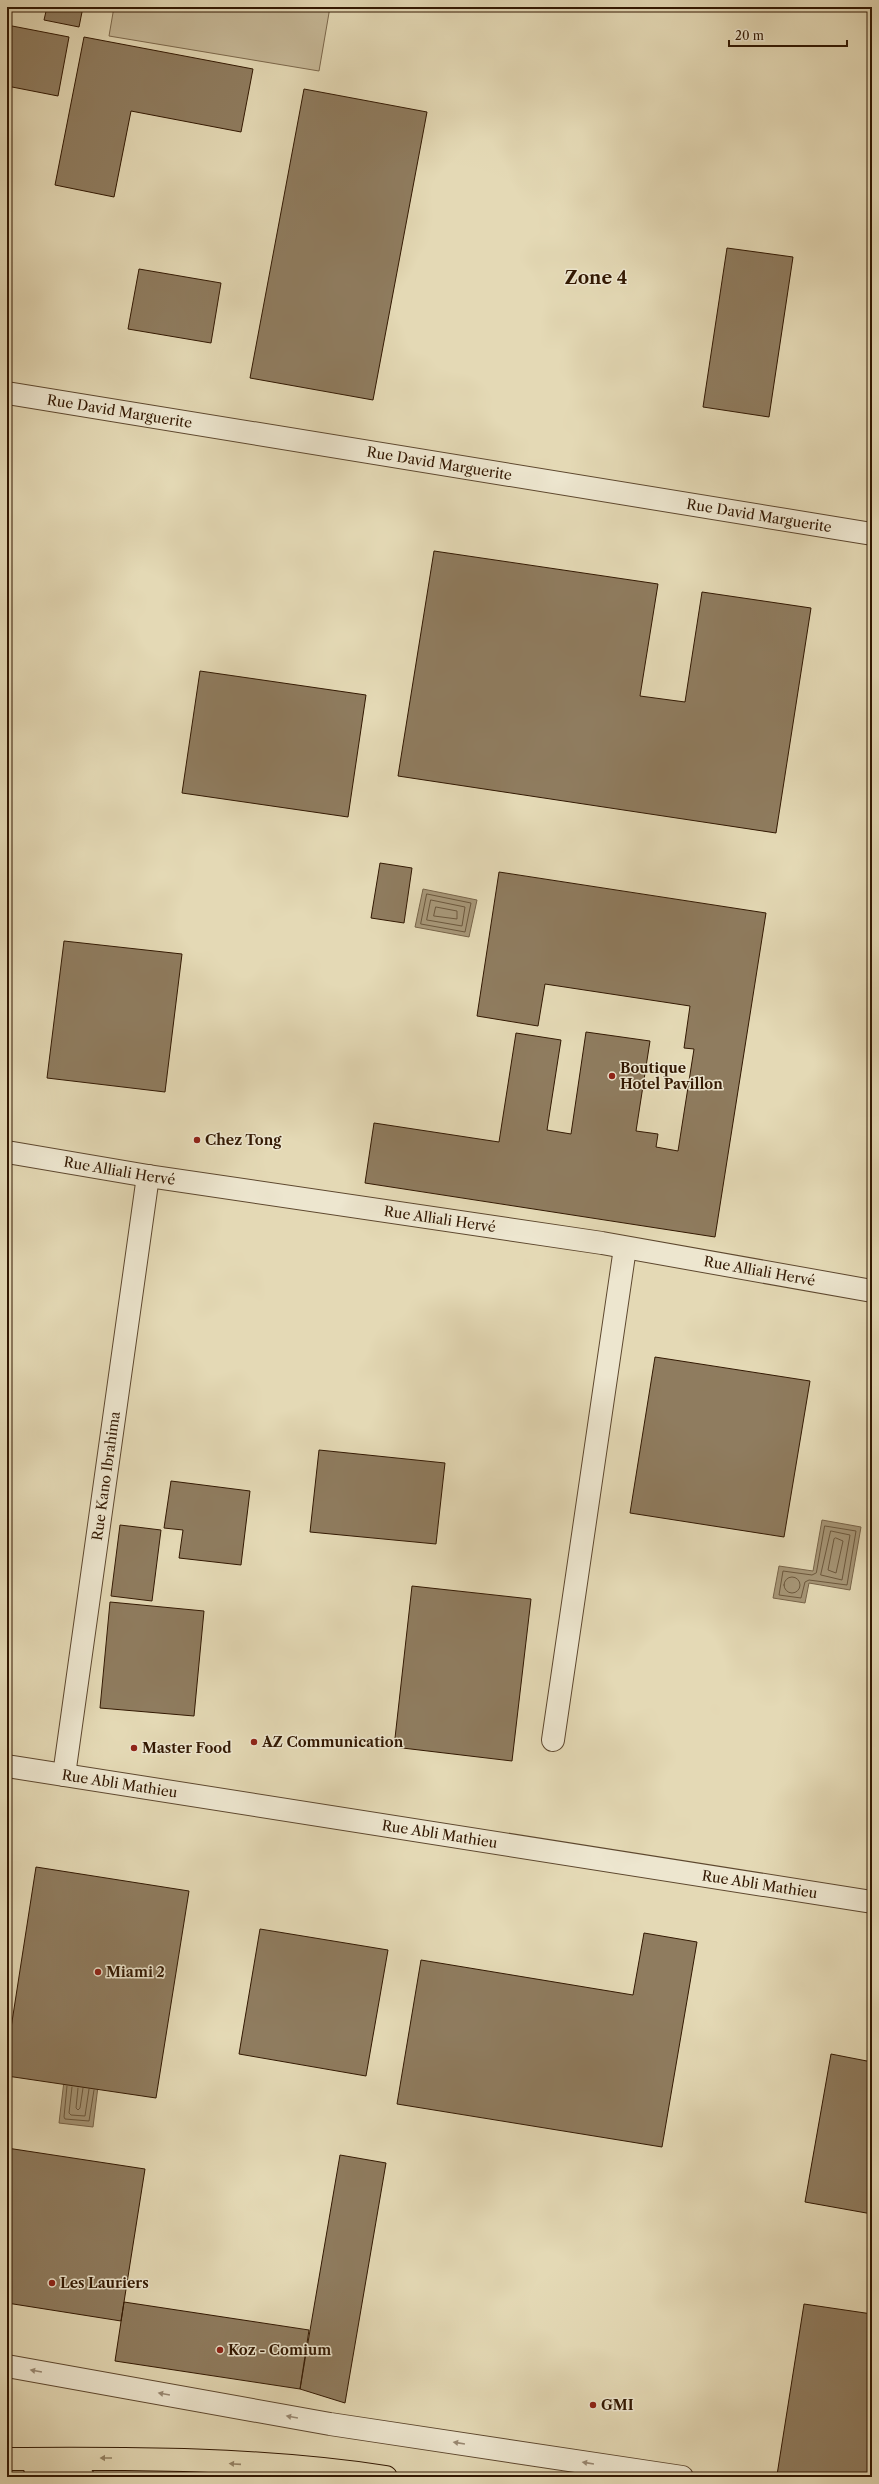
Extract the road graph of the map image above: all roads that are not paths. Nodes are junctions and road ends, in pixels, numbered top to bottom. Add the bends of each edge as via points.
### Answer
1 (7, 393) edge
2 (872, 534) edge
3 (7, 1152) edge
4 (148, 1176) junction
5 (626, 1248) junction
6 (872, 1291) edge
7 (553, 1740) dead end
8 (7, 1766) edge
9 (64, 1775) junction
10 (872, 1902) edge
11 (7, 2366) edge
12 (7, 2458) edge
13 (7, 2463) edge
14 (83, 2477) edge
15 (386, 2477) edge
16 (682, 2477) edge

1 - 2 street, Rue David Marguerite
3 - 4 street, Rue Alliali Hervé
4 - 5 street, Rue Alliali Hervé
4 - 9 street, Rue Kano Ibrahima
5 - 6 street, Rue Alliali Hervé
5 - 7 street
8 - 9 street, Rue Abli Mathieu
9 - 10 street, Rue Abli Mathieu
16 -> 11 street via 330,2424
15 -> 12 highway via 351,2472 151,2458
13 - 14 highway

